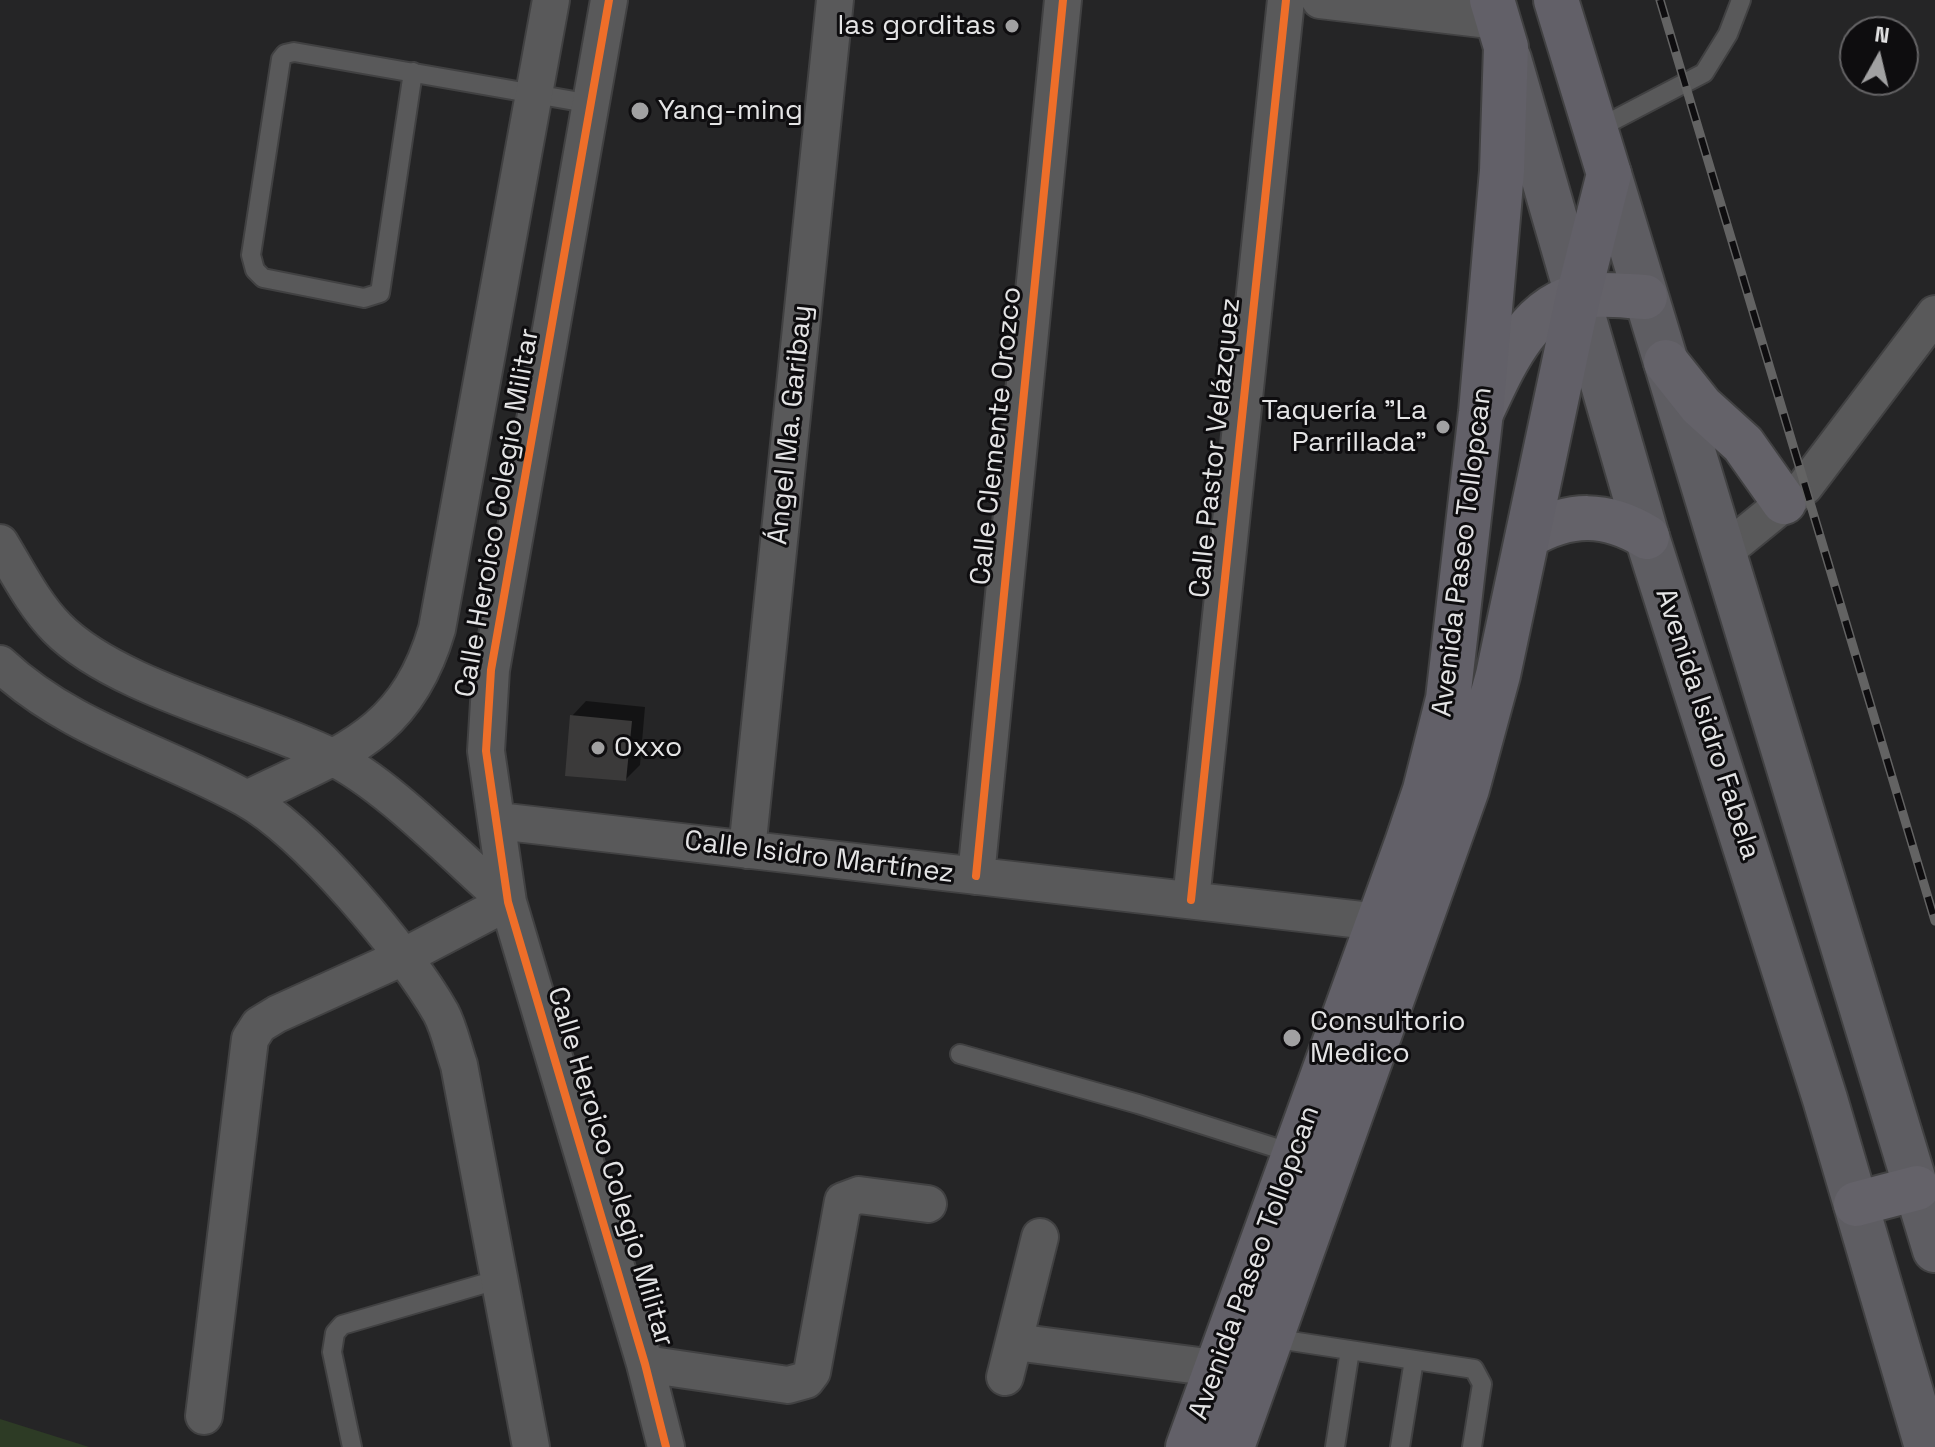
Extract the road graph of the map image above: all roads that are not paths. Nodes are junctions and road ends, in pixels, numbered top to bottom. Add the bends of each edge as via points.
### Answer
1 (551, 0) edge
2 (609, 0) edge
3 (835, 0) edge
4 (1063, 0) edge
5 (1286, 0) edge
6 (1320, 0) edge
7 (1556, 0) edge
8 (1741, 0) edge
9 (1499, 23) edge
10 (413, 72) junction
11 (534, 93) junction
12 (592, 104) junction
13 (1594, 131) junction
14 (1609, 174) junction
15 (1578, 297) junction
16 (1645, 297) junction
17 (1935, 314) edge
18 (1666, 362) junction
19 (1481, 412) junction
20 (475, 419) junction
21 (535, 427) junction
22 (1784, 502) junction
23 (1528, 536) junction
24 (1647, 537) junction
25 (0, 543) edge
26 (1724, 552) junction
27 (0, 664) edge
28 (332, 757) junction
29 (247, 799) junction
30 (498, 821) junction
31 (747, 850) junction
32 (976, 876) junction
33 (1191, 900) junction
34 (508, 902) junction
35 (1379, 922) junction
36 (403, 957) junction
37 (960, 1054) dead end
38 (1295, 1154) junction
39 (1917, 1188) junction
40 (928, 1204) dead end
41 (1856, 1204) junction
42 (1040, 1237) dead end
43 (1935, 1250) edge
44 (500, 1279) junction
45 (1271, 1338) junction
46 (1015, 1342) junction
47 (1350, 1350) junction
48 (1414, 1360) junction
49 (645, 1364) junction
50 (1215, 1368) junction
51 (1005, 1377) dead end
52 (204, 1416) dead end
53 (352, 1447) edge
54 (531, 1447) edge
55 (666, 1447) edge
56 (1188, 1447) edge
57 (1232, 1447) edge
58 (1335, 1447) edge
59 (1400, 1447) edge
60 (1472, 1447) edge
61 (1927, 1447) edge

1 - 11 street, Calle Heroico Colegio Militar
2 - 12 street, Calle Heroico Colegio Militar
3 - 31 street, Ángel Ma. Garibay
4 - 32 street, Calle Clemente Orozco
5 - 33 street, Calle Pastor Velázquez
6 - 9 street
7 - 13 highway
8 - 13 lane via 1704,73
9 - 15 main road, Avenida Isidro Fabela
9 - 19 highway, Avenida Paseo Tollopcan via 1502,171
10 - 10 lane via 380,293 364,298 263,278 251,255 281,59 294,52
10 - 11 lane
11 - 12 lane
11 - 20 street, Calle Heroico Colegio Militar
12 - 21 street, Calle Heroico Colegio Militar
13 - 14 highway
14 - 15 highway, Avenida Paseo Tollopcan
14 - 16 main road
15 - 16 main road
15 - 19 main road via 1548,312 1517,343
15 - 23 highway, Avenida Paseo Tollopcan
15 - 24 main road, Avenida Isidro Fabela
16 - 18 main road
17 - 22 street via 1805,486
18 - 22 main road via 1701,406 1743,444
18 - 26 main road
19 - 35 highway, Avenida Paseo Tollopcan via 1448,699 1425,790
20 - 21 street
20 - 28 street, Calle Heroico Colegio Militar via 426,666 407,700 377,731
21 - 30 street, Calle Heroico Colegio Militar via 486,714 486,751
22 - 26 street
23 - 24 main road via 1588,516 1609,519
23 - 45 highway, Avenida Paseo Tollopcan via 1467,789
24 - 41 main road, Avenida Isidro Fabela
25 - 28 street via 56,627 85,652
26 - 39 main road
27 - 29 street via 59,711
28 - 29 street, Calle Heroico Colegio Militar
28 - 34 street via 402,808
29 - 36 street via 309,852
30 - 31 street, Calle Isidro Martínez
30 - 34 street, Calle Heroico Colegio Militar
31 - 32 street, Calle Isidro Martínez
32 - 33 street, Calle Isidro Martínez
33 - 35 street, Calle Isidro Martínez
34 - 36 street
34 - 49 street, Calle Heroico Colegio Militar
35 - 38 highway, Avenida Paseo Tollopcan
36 - 44 street via 442,1016 459,1065
36 - 52 street via 277,1014 259,1025 250,1039
37 - 38 lane
38 - 50 highway, Avenida Paseo Tollopcan
39 - 41 main road
39 - 43 main road
40 - 49 street via 859,1195 843,1201 812,1372 806,1380 788,1385
41 - 61 main road, Avenida Isidro Fabela
42 - 46 street
44 - 53 lane via 342,1325 332,1352
44 - 54 street
45 - 47 lane
45 - 57 highway, Avenida Paseo Tollopcan
46 - 50 street
46 - 51 street
47 - 48 lane
47 - 58 lane
48 - 59 lane
48 - 60 lane via 1478,1372 1482,1384
49 - 55 street, Calle Heroico Colegio Militar
50 - 56 highway, Avenida Paseo Tollopcan

